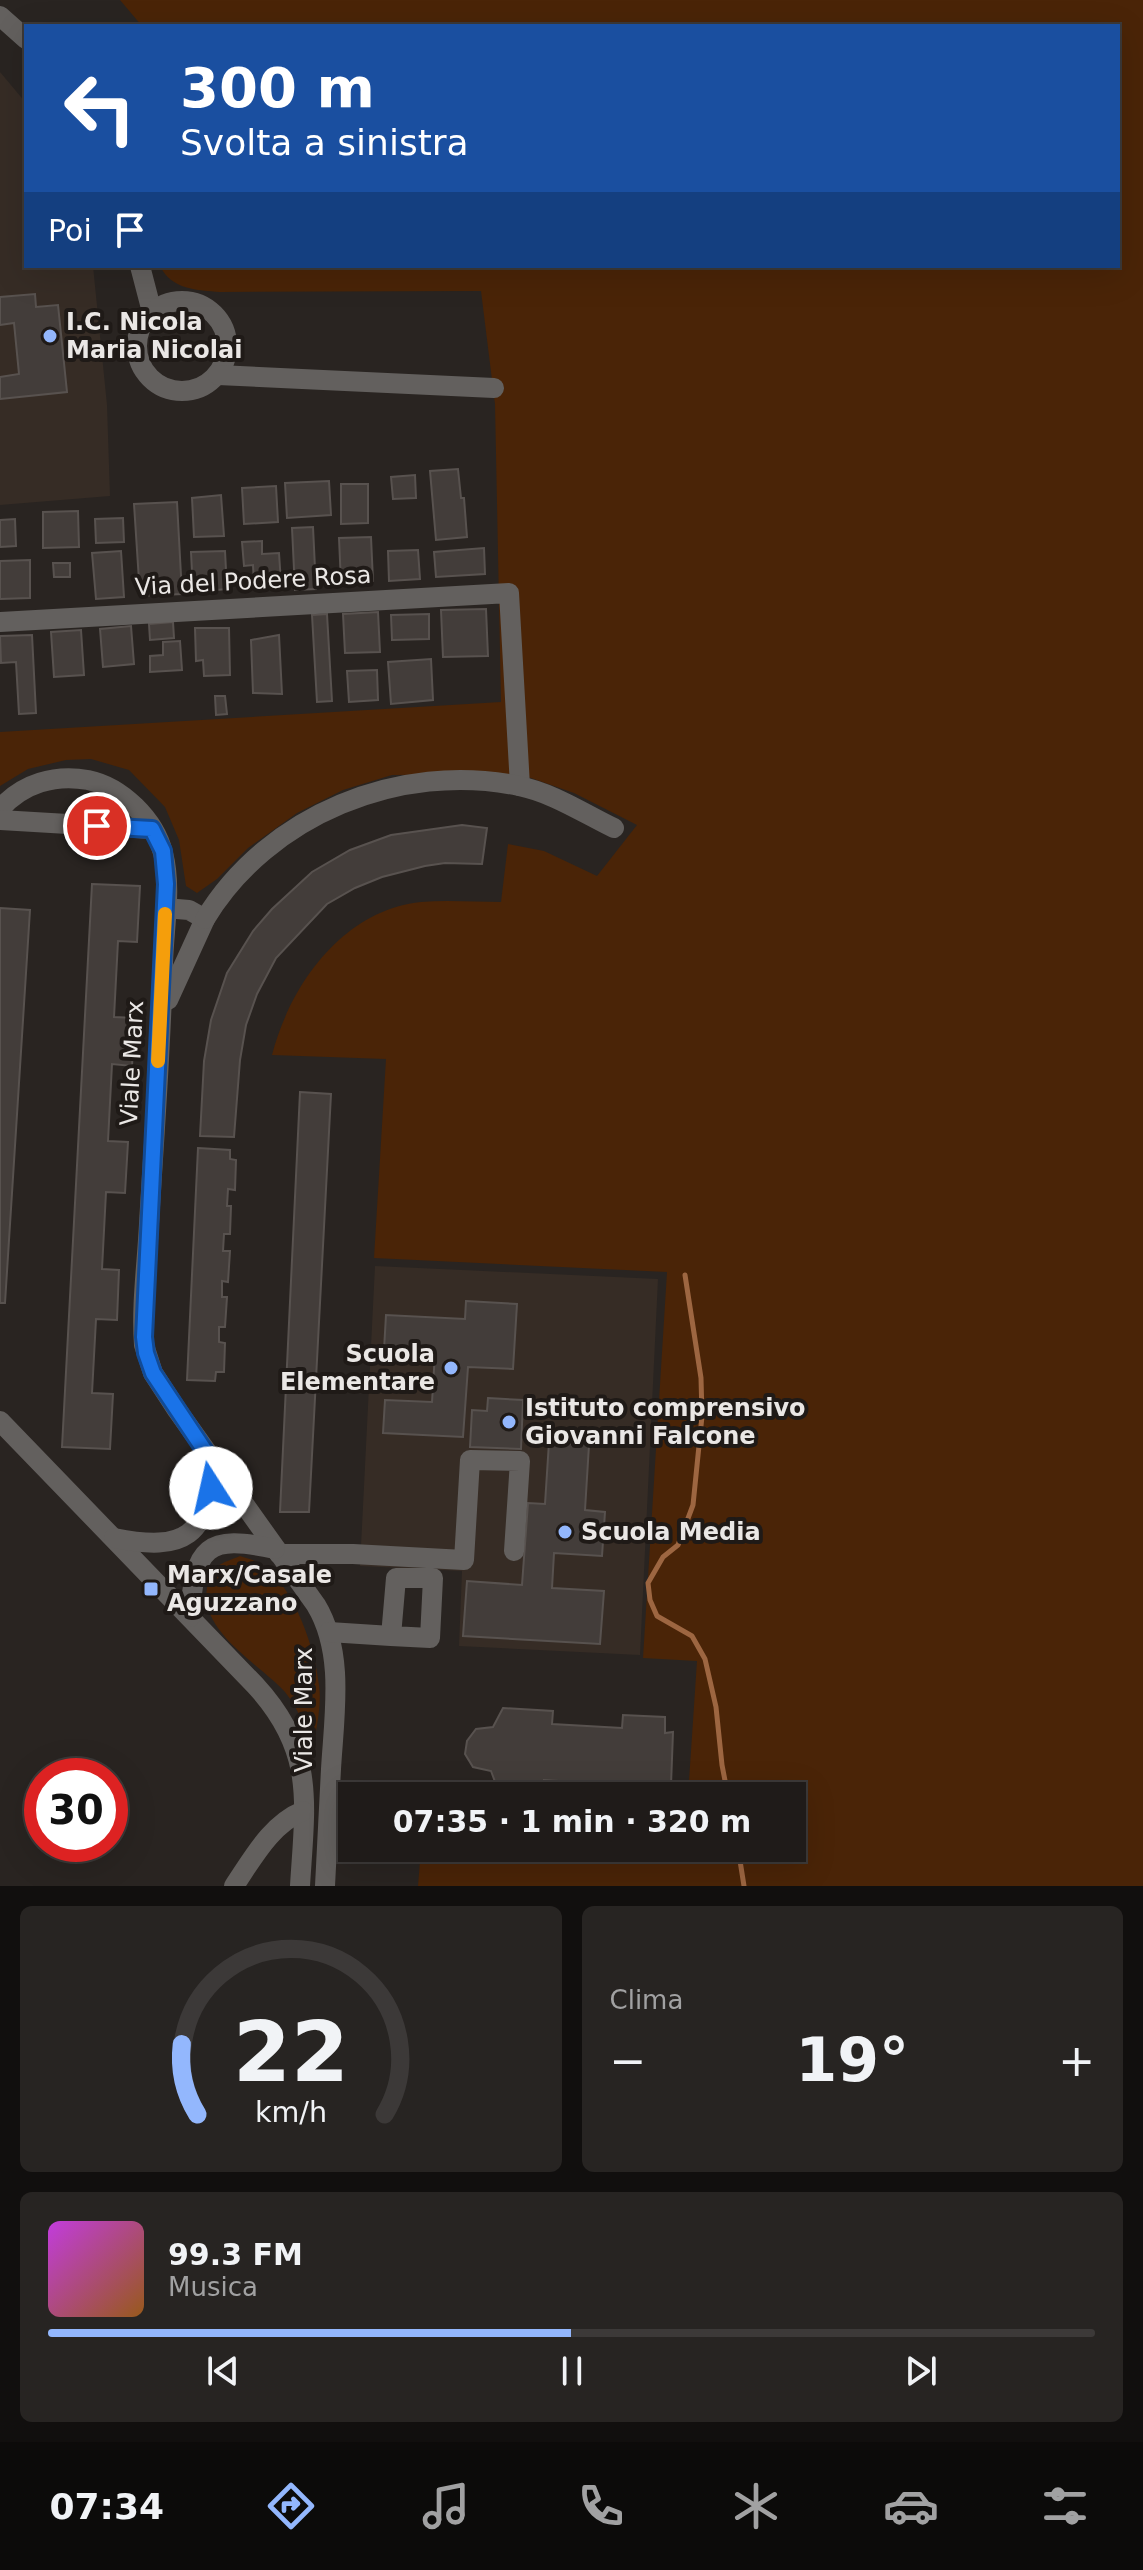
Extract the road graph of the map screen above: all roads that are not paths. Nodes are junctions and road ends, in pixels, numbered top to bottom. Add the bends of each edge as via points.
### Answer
1 (0, 16) edge
2 (24, 37) edge
3 (141, 268) edge
4 (152, 312) junction
5 (218, 375) junction
6 (494, 388) dead end
7 (0, 622) edge
8 (520, 786) junction
9 (0, 809) edge
10 (0, 820) edge
11 (614, 828) dead end
12 (152, 829) junction
13 (165, 908) junction
14 (205, 919) junction
15 (160, 1019) junction
16 (0, 1421) edge
17 (213, 1463) junction
18 (114, 1538) junction
19 (277, 1551) junction
20 (514, 1551) dead end
21 (190, 1617) junction
22 (329, 1632) junction
23 (391, 1636) dead end
24 (303, 1811) junction
25 (234, 1886) edge
26 (300, 1886) edge
27 (325, 1886) edge

1 - 2 street
3 - 4 street
4 - 5 street via 180,300 208,308 226,332 228,347
4 - 5 street via 143,323 137,353 151,379 178,392 193,391
5 - 6 street
7 - 8 street, Via del Podere Rosa via 509,593
8 - 11 street
8 - 14 street via 422,783 379,790 335,806 261,853
9 - 12 street, Viale Marx via 38,783 80,779 121,794
10 - 12 street
12 - 13 street, Viale Marx via 164,858
13 - 14 street via 189,910
13 - 15 street, Viale Marx
14 - 15 street
15 - 17 street, Viale Marx via 144,1345 153,1373
16 - 18 street, Viale Marx
17 - 18 street via 209,1502 184,1536 158,1544
17 - 19 street, Viale Marx
18 - 21 street, Viale Marx
19 - 20 street via 464,1560 470,1460 520,1461
19 - 21 street via 238,1541 211,1549 196,1572
19 - 22 street, Viale Marx
21 - 24 street, Viale Marx via 284,1721 299,1758
22 - 23 street
22 - 27 street, Viale Marx via 335,1691
24 - 25 street via 275,1829
24 - 26 street, Viale Marx

